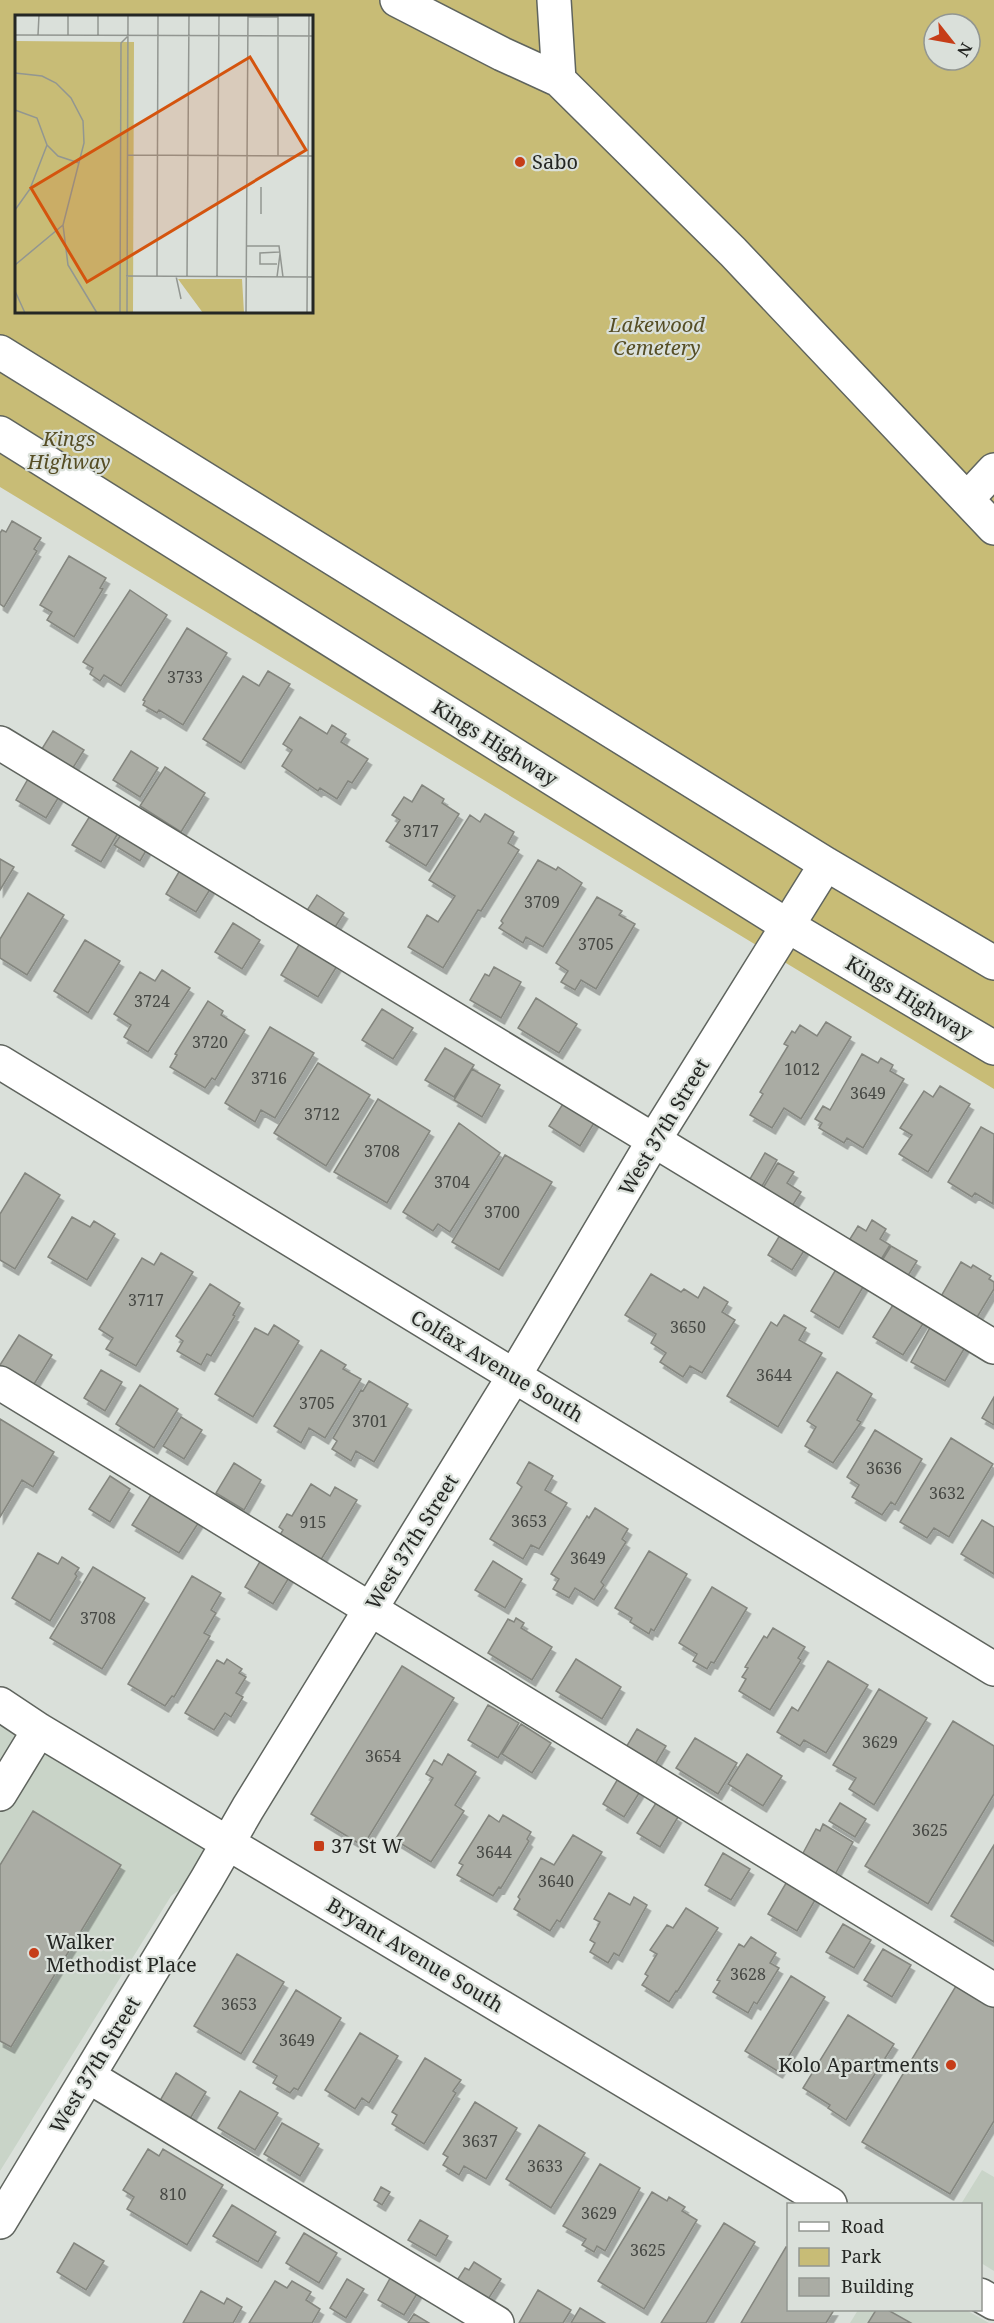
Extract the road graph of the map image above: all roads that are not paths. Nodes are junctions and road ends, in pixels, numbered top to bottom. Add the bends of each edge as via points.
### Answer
1 (397, 0) edge
2 (554, 0) edge
3 (559, 80) junction
4 (0, 352) edge
5 (0, 433) edge
6 (994, 470) edge
7 (968, 499) junction
8 (994, 528) edge
9 (0, 743) edge
10 (826, 864) junction
11 (788, 926) junction
12 (994, 963) edge
13 (994, 1048) edge
14 (0, 1062) edge
15 (654, 1140) junction
16 (994, 1347) edge
17 (514, 1376) junction
18 (0, 1383) edge
19 (370, 1609) junction
20 (994, 1669) edge
21 (0, 1704) edge
22 (39, 1730) junction
23 (0, 1794) edge
24 (228, 1843) junction
25 (994, 1990) edge
26 (88, 2076) junction
27 (827, 2203) edge
28 (0, 2222) edge
29 (497, 2323) edge

1 - 3 street
2 - 3 street
3 - 7 street via 733,252
4 - 10 street
5 - 11 street, Kings Highway
6 - 7 street
7 - 8 street
9 - 15 street
10 - 11 street, West 37th Street
10 - 12 street
11 - 13 street, Kings Highway
11 - 15 street, West 37th Street
14 - 17 street, Colfax Avenue South
15 - 16 street
15 - 17 street, West 37th Street
17 - 19 street, West 37th Street
17 - 20 street, Colfax Avenue South
18 - 19 street
19 - 24 street, West 37th Street
19 - 25 street
21 - 22 street, Bryant Avenue South
22 - 23 street
22 - 24 street, Bryant Avenue South
24 - 26 street, West 37th Street
24 - 27 street, Bryant Avenue South
26 - 28 street, West 37th Street
26 - 29 street

